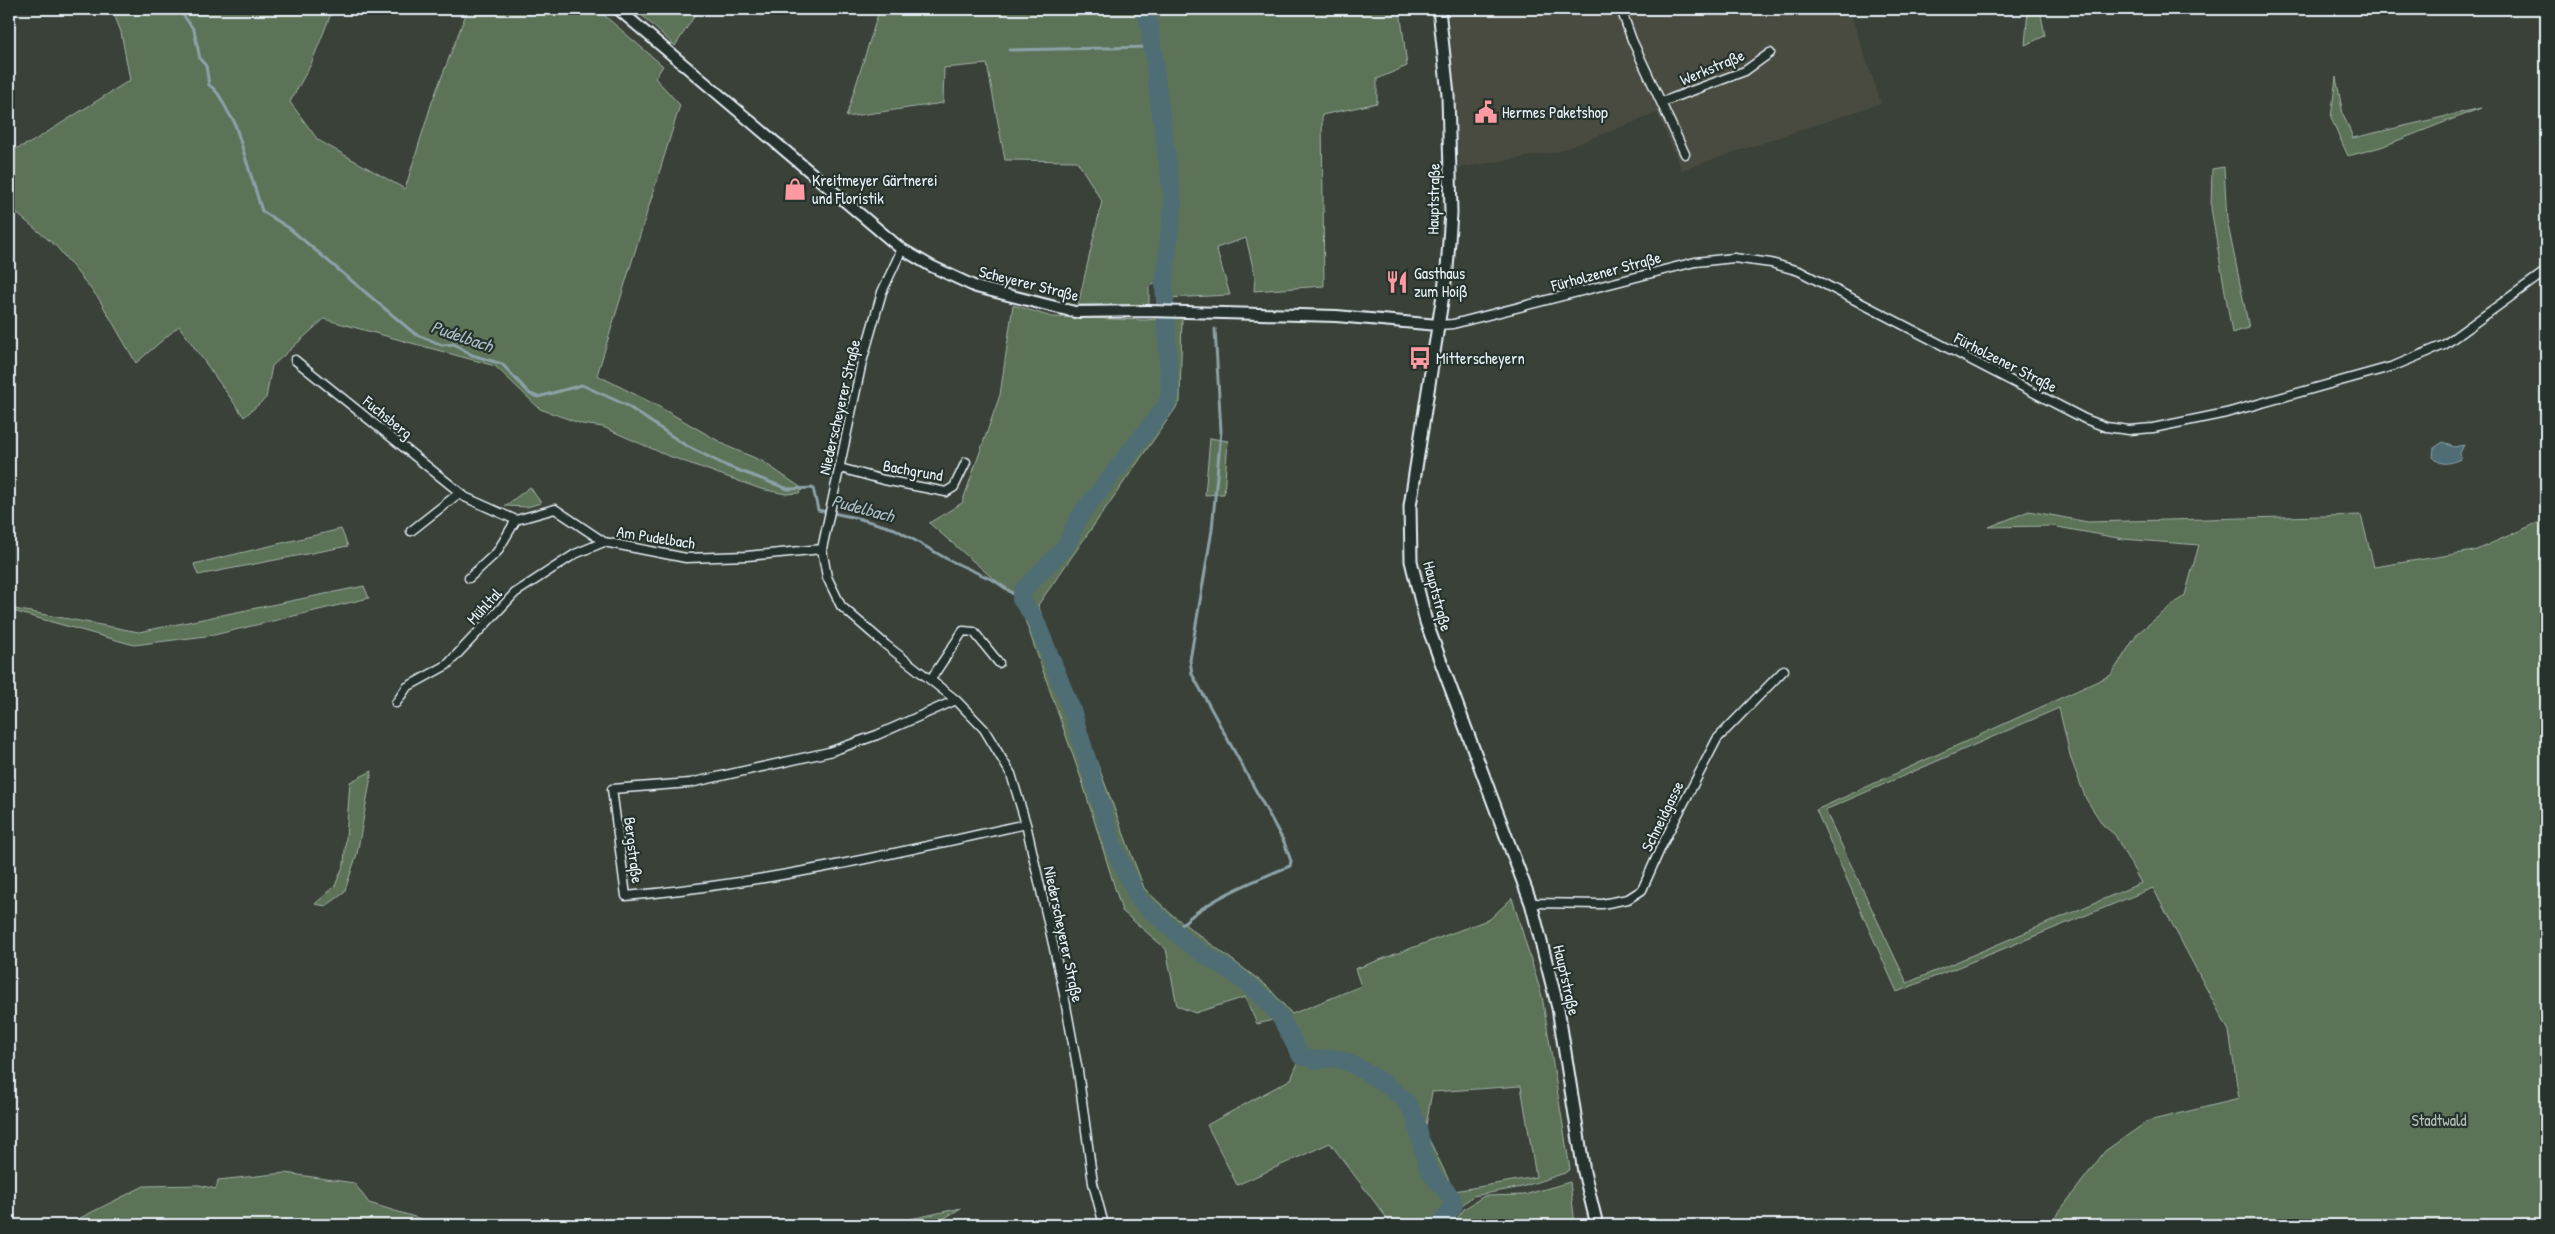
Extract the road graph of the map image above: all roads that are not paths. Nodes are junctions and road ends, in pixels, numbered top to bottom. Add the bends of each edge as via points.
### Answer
1 (618, 9) edge
2 (1439, 9) edge
3 (1621, 9) edge
4 (1770, 52) dead end
5 (1662, 102) junction
6 (1685, 154) dead end
7 (902, 249) junction
8 (2546, 271) edge
9 (1438, 325) junction
10 (295, 360) dead end
11 (966, 462) dead end
12 (840, 468) junction
13 (463, 496) junction
14 (516, 520) junction
15 (411, 531) dead end
16 (604, 542) junction
17 (822, 550) junction
18 (469, 578) dead end
19 (999, 663) dead end
20 (1784, 670) dead end
21 (931, 679) junction
22 (956, 700) junction
23 (396, 703) dead end
24 (1026, 824) junction
25 (1531, 903) junction
26 (1104, 1225) edge
27 (1597, 1225) edge

1 - 7 street, Scheyerer Straße
2 - 9 main road, Hauptstraße via 1448,95 1451,213
3 - 5 street
4 - 5 street, Werkstraße via 1745,71
5 - 6 street
7 - 9 street, Scheyerer Straße via 976,287 1075,312 1336,316
7 - 12 street, Niederscheyerer Straße via 882,292
8 - 9 street, Fürholzener Straße via 2444,345 2403,363 2226,412 2129,430 2106,427 2085,419 1799,271 1771,263 1734,258 1695,262 1453,324
9 - 25 main road, Hauptstraße via 1410,506 1411,561 1426,622
10 - 13 street, Fuchsberg
11 - 12 street, Bachgrund via 954,487 946,492
12 - 17 street, Niederscheyerer Straße
13 - 14 street, Fuchsberg
13 - 15 street via 458,494
14 - 16 street, Am Pudelbach via 555,509
14 - 18 street via 497,552
16 - 17 street, Am Pudelbach via 686,558
16 - 23 street, Mühltal via 568,558 515,593 447,665 407,687
17 - 21 street, Niederscheyerer Straße via 827,578 841,606
19 - 21 street via 974,632 963,631
20 - 25 street, Schneidgasse via 1717,738 1642,890 1628,899 1602,904
21 - 22 street, Niederscheyerer Straße
22 - 24 street, Niederscheyerer Straße via 984,729 1011,774
22 - 24 street, Bergstraße via 829,752 690,783 612,789 626,896 677,892 750,880
24 - 26 street, Niederscheyerer Straße via 1062,984 1093,1183
25 - 27 main road, Hauptstraße via 1558,1008 1584,1172

